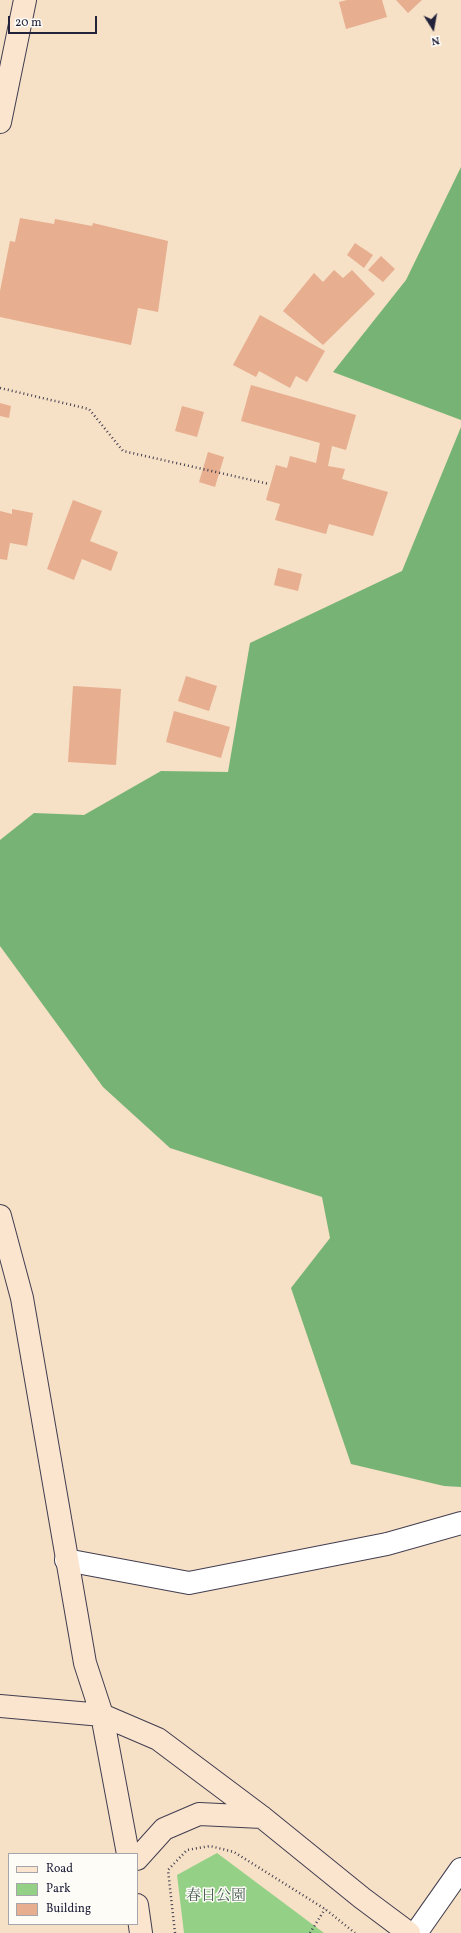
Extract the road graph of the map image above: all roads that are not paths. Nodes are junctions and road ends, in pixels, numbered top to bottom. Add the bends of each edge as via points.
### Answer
1 (25, 0) edge
2 (0, 122) edge
3 (0, 1216) edge
4 (461, 1523) edge
5 (66, 1560) junction
6 (0, 1706) edge
7 (102, 1715) junction
8 (262, 1817) junction
9 (128, 1853) edge
10 (138, 1858) edge
11 (461, 1869) edge
12 (138, 1912) edge
13 (141, 1933) edge
14 (409, 1933) edge
15 (416, 1933) edge

1 - 2 street
3 - 5 street via 22,1298
4 - 5 street via 387,1544 190,1583
5 - 7 street via 85,1664
6 - 7 street
7 - 8 street via 158,1739
7 - 9 street
8 - 10 street via 199,1814 164,1829
8 - 14 street
11 - 15 street
12 - 13 street

